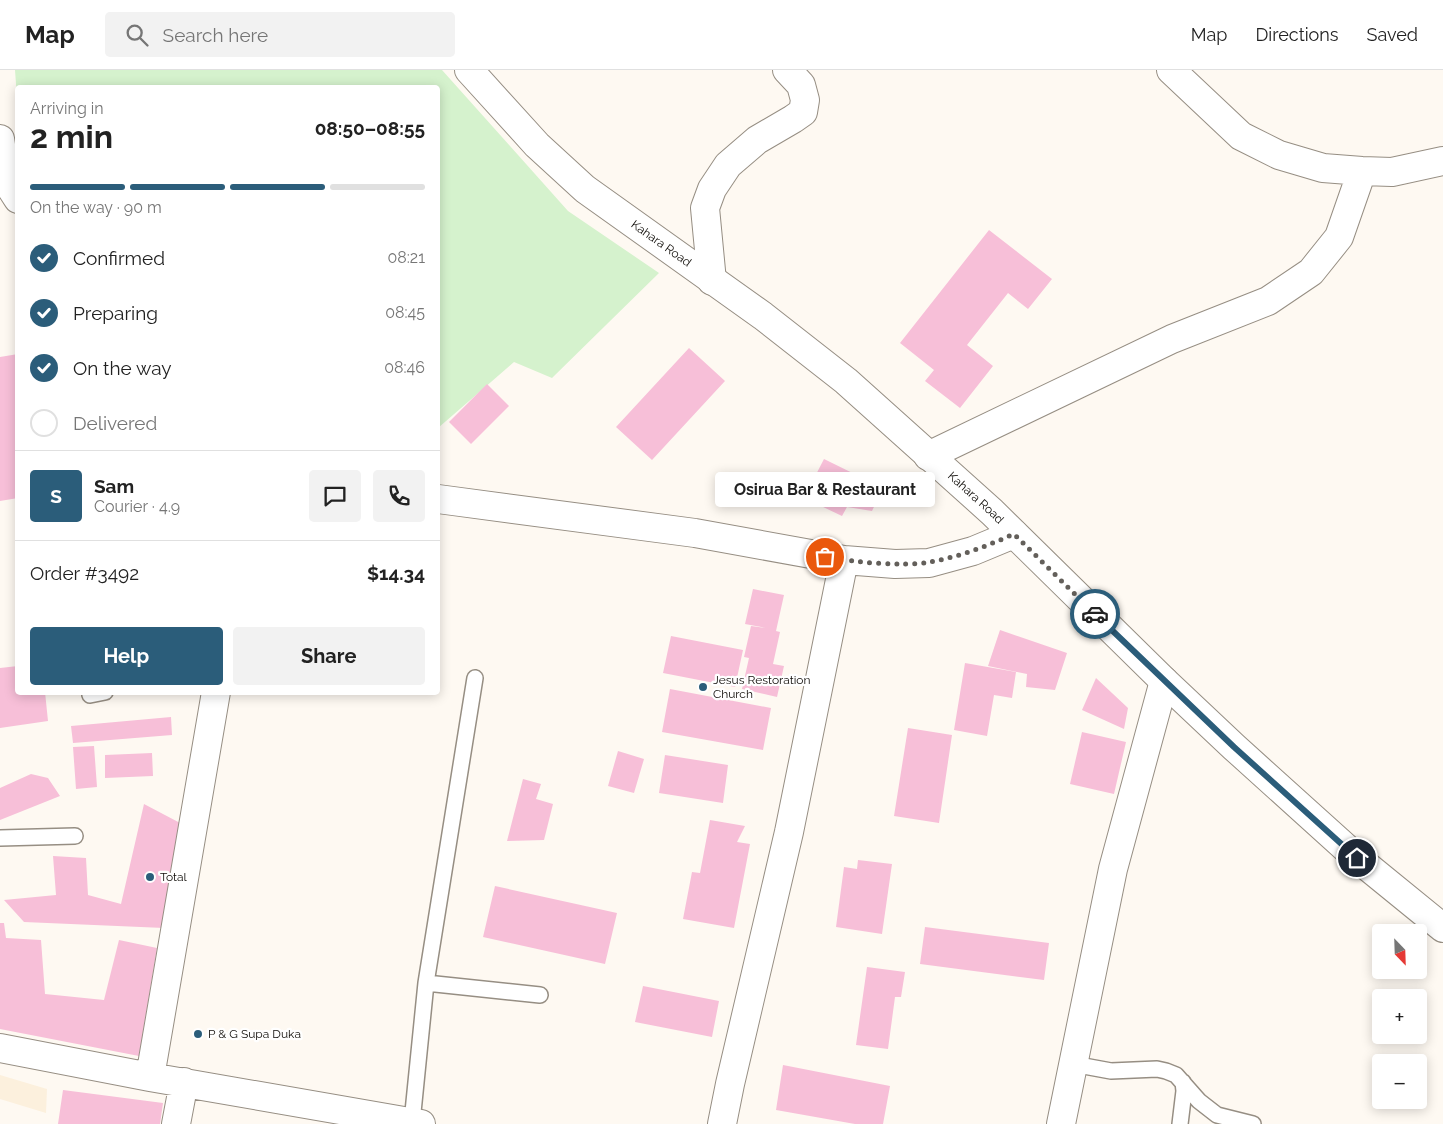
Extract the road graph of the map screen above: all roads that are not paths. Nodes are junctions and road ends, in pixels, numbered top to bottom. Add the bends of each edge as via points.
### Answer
1 (469, 70) edge
2 (787, 70) edge
3 (1170, 70) edge
4 (0, 139) edge
5 (1443, 160) edge
6 (2, 166) edge
7 (1362, 171) junction
8 (15, 194) edge
9 (712, 281) junction
10 (928, 456) junction
11 (440, 499) edge
12 (1014, 534) junction
13 (844, 560) junction
14 (476, 678) dead end
15 (1164, 681) junction
16 (215, 695) edge
17 (75, 836) dead end
18 (0, 838) edge
19 (1443, 928) edge
20 (426, 983) junction
21 (540, 995) dead end
22 (0, 1048) edge
23 (1073, 1064) junction
24 (150, 1077) junction
25 (184, 1082) junction
26 (1183, 1082) junction
27 (415, 1123) edge
28 (176, 1124) edge
29 (722, 1124) edge
30 (1061, 1124) edge
31 (1180, 1124) edge
32 (1253, 1124) edge

1 - 9 street, Kahara Road via 537,145 585,189
2 - 9 street via 801,86 805,100 803,112 757,140 728,165 712,189 705,208
3 - 7 street via 1241,136 1279,155 1323,168
4 - 6 street
5 - 7 street via 1392,172
6 - 8 street
7 - 10 street via 1339,236 1311,272 1268,302 1172,339
9 - 10 street, Kahara Road via 846,381
10 - 12 street, Kahara Road
11 - 13 street via 695,532
12 - 13 street via 973,551 929,563
12 - 15 street, Kahara Road
13 - 29 street via 789,832
14 - 20 lane
15 - 19 street, Kahara Road via 1357,858
15 - 23 street via 1113,869
16 - 24 street
17 - 18 lane
20 - 21 lane
20 - 27 lane
22 - 24 street
23 - 26 lane via 1111,1070 1157,1069 1176,1075
23 - 30 street
24 - 25 street
25 - 27 street
25 - 28 street
26 - 31 lane
26 - 32 lane via 1217,1115

